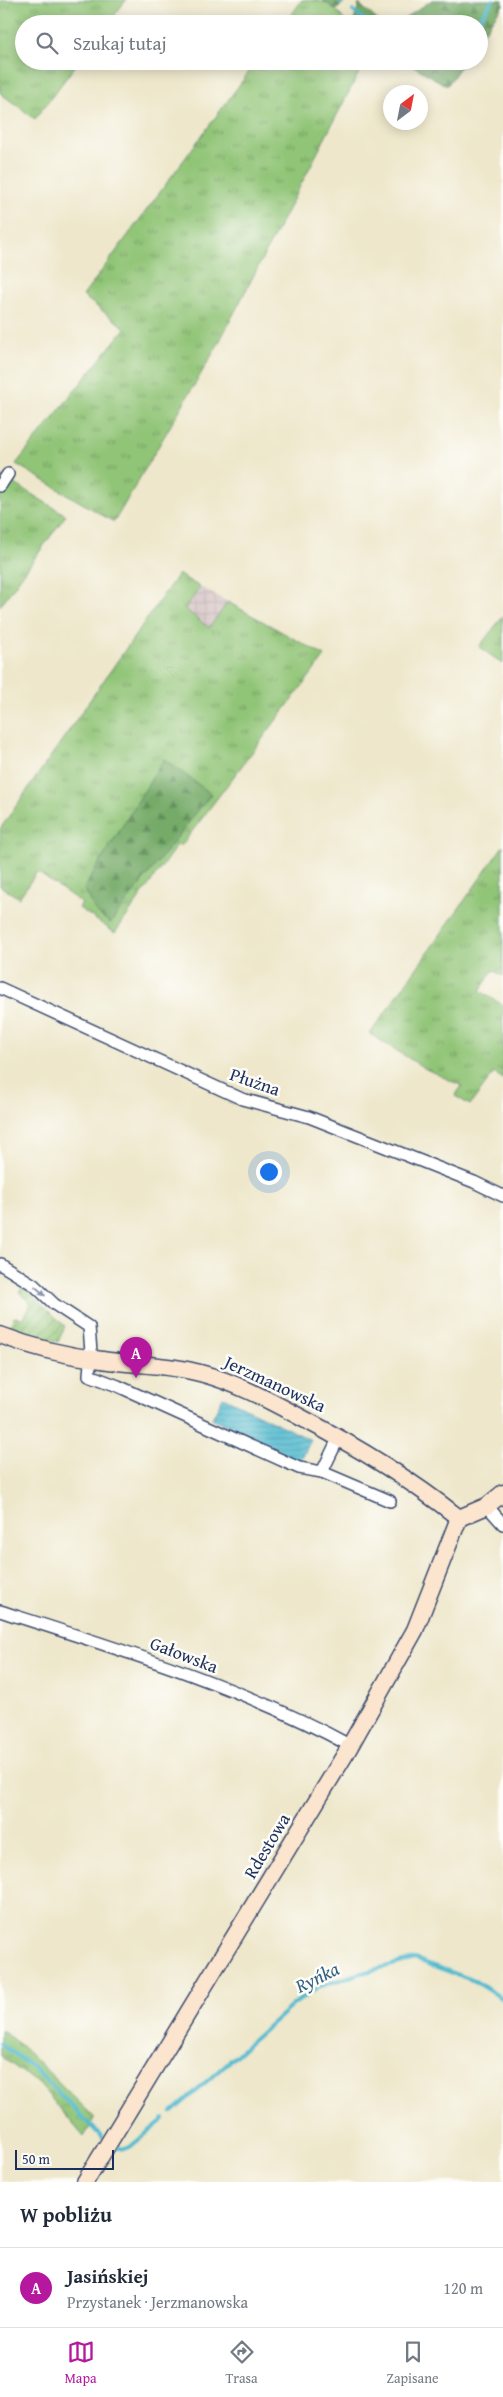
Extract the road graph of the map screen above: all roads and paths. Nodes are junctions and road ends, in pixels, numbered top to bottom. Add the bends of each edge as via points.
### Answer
1 (8, 474) dead end
2 (0, 486) edge
3 (0, 988) edge
4 (503, 1196) edge
5 (0, 1264) edge
6 (0, 1335) edge
7 (91, 1358) junction
8 (339, 1437) junction
9 (322, 1472) junction
10 (503, 1493) edge
11 (390, 1501) dead end
12 (487, 1506) junction
13 (460, 1518) junction
14 (503, 1524) edge
15 (0, 1610) edge
16 (351, 1746) junction
17 (85, 2182) edge

1 - 2 street
3 - 4 street, Płużna via 242,1098 309,1117
5 -> 7 street via 34,1285 54,1304 89,1327
6 - 7 street, Jerzmanowska via 49,1351
7 - 8 street, Jerzmanowska via 199,1372 226,1381
7 - 9 street via 89,1375 299,1468
8 - 9 street
8 - 13 street, Jerzmanowska via 387,1466
9 - 11 street
10 - 12 street
12 - 13 street
12 - 14 street
13 - 16 street, Rdestowa via 415,1630
15 - 16 street, Gałowska via 113,1647 222,1688
16 - 17 street, Rdestowa

